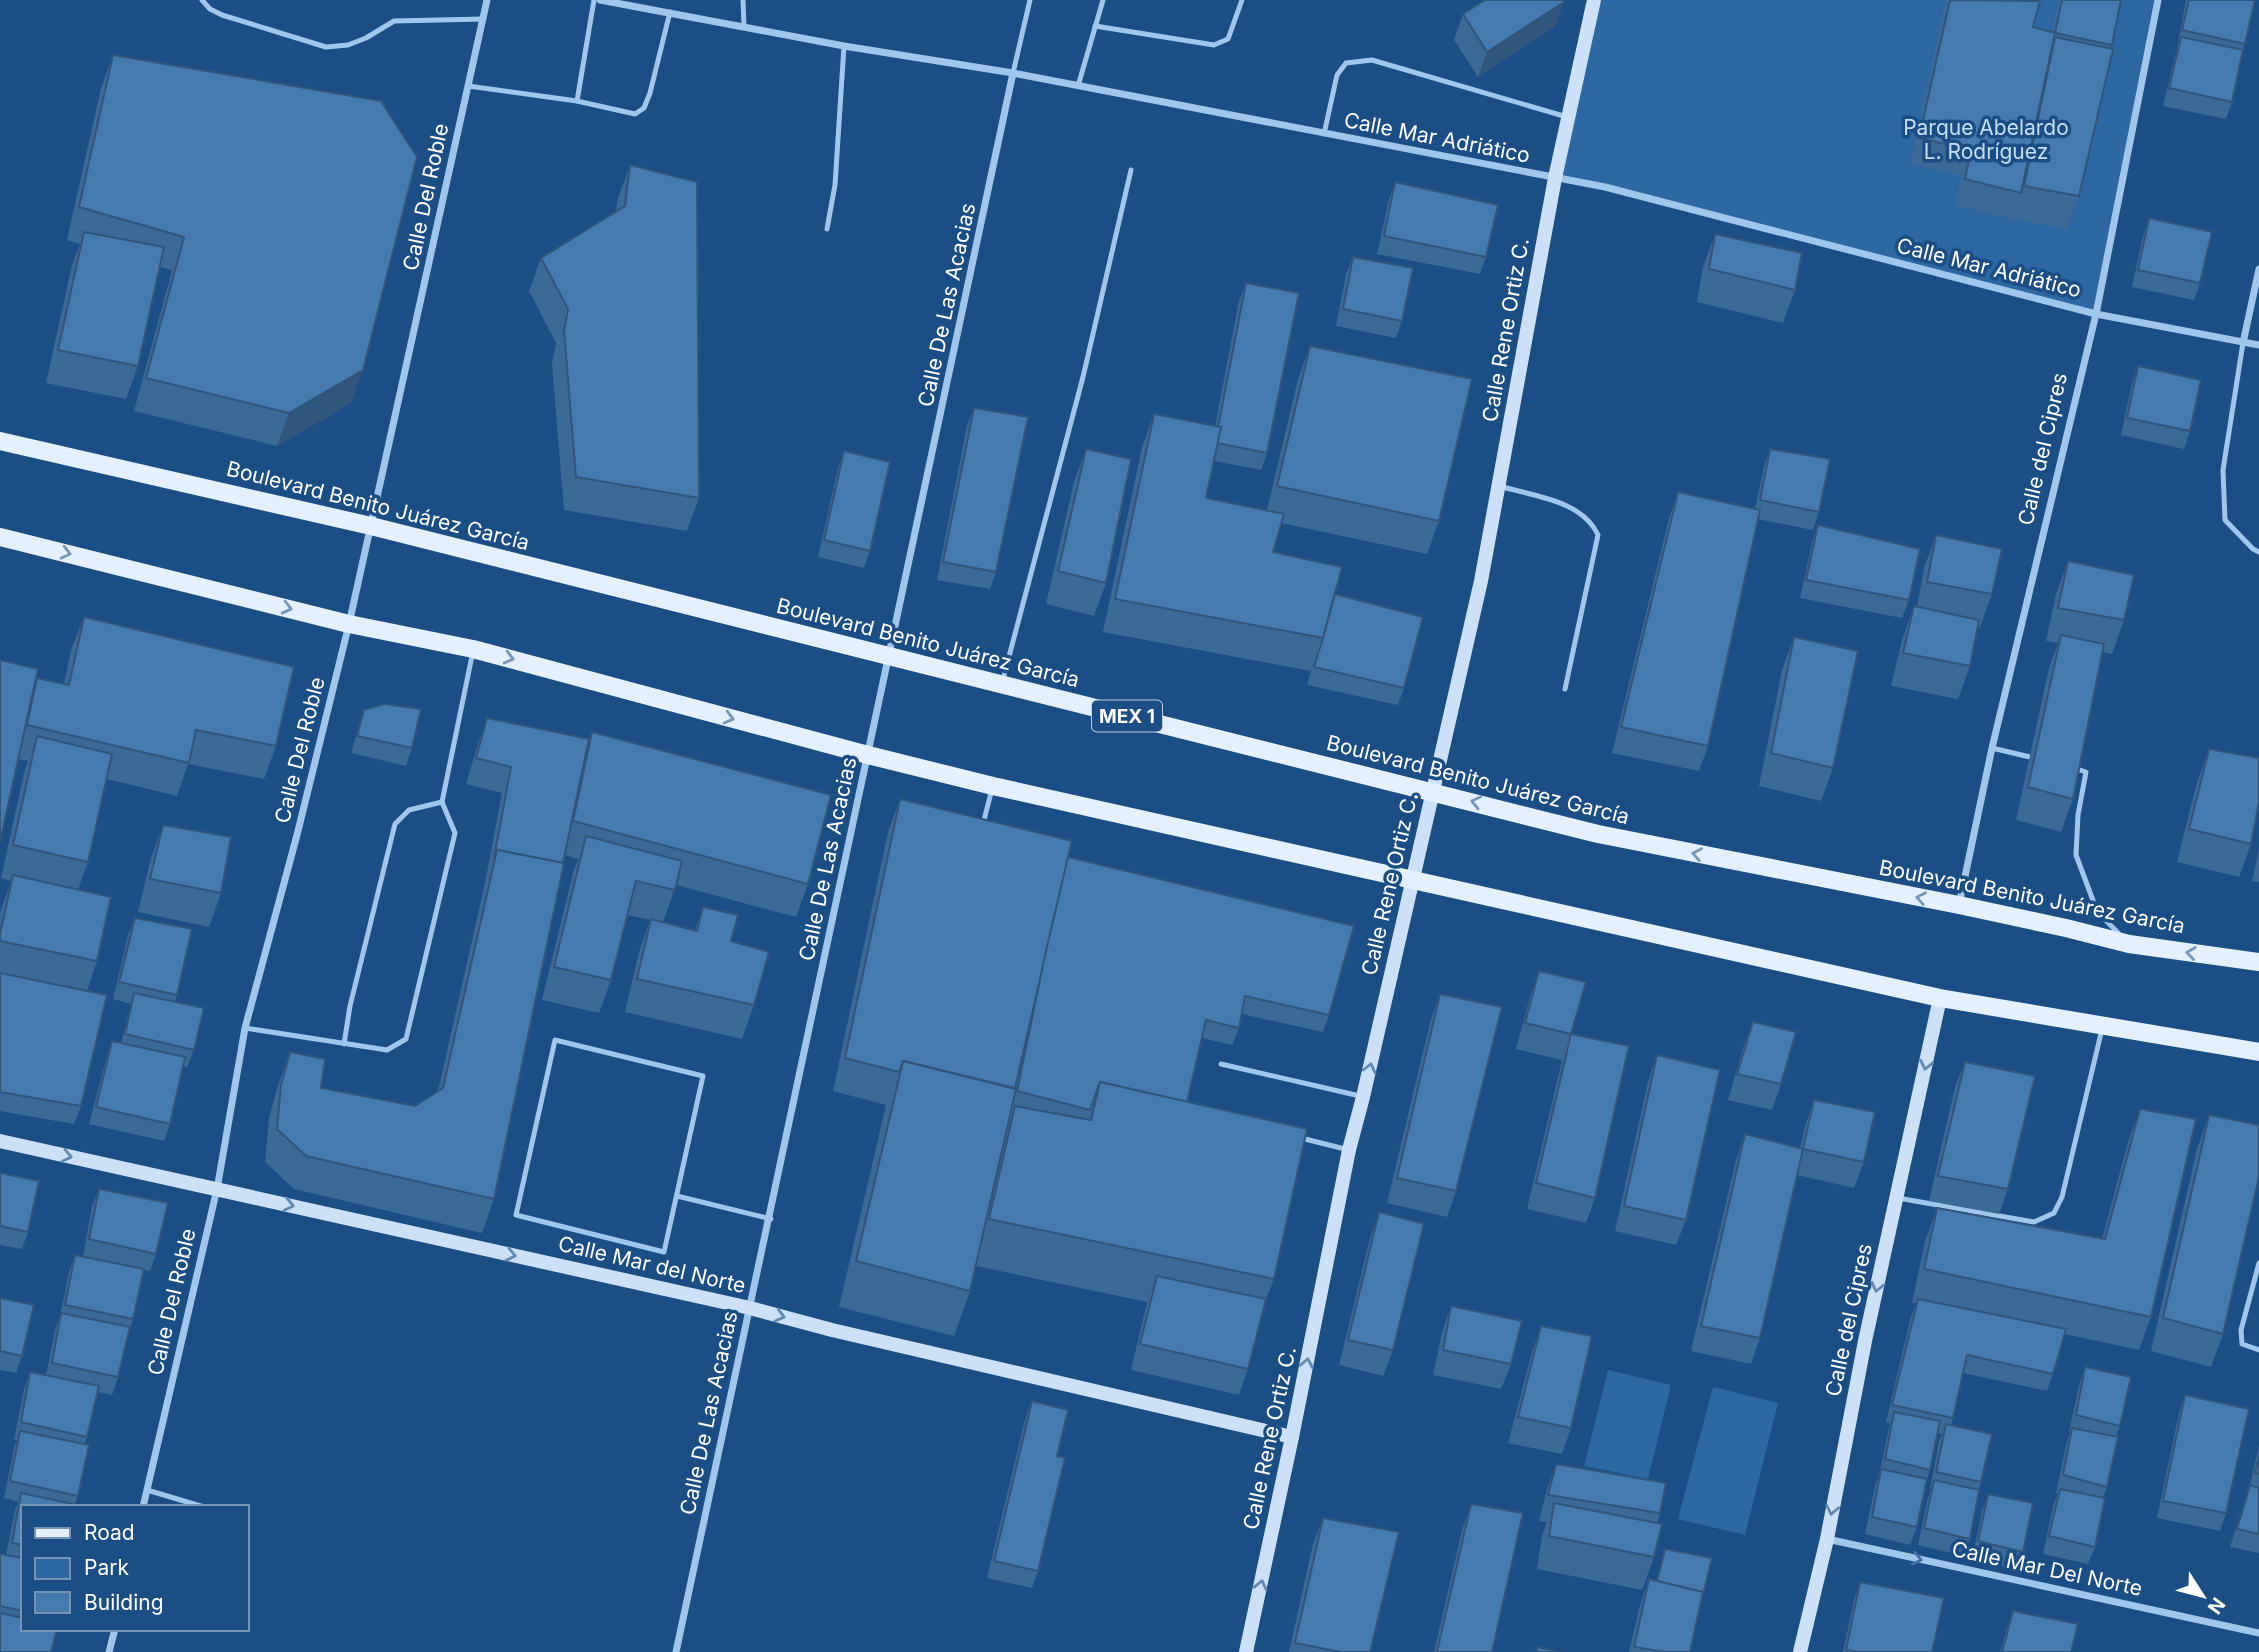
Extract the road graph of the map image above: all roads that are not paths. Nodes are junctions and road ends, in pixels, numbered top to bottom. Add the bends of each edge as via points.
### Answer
1 (202, 0) edge
2 (487, 0) edge
3 (594, 0) edge
4 (600, 0) edge
5 (743, 0) edge
6 (1030, 0) edge
7 (1102, 0) edge
8 (1242, 0) edge
9 (1594, 0) edge
10 (2158, 0) edge
11 (639, 3) edge
12 (670, 12) junction
13 (483, 19) junction
14 (744, 26) junction
15 (1095, 26) junction
16 (844, 47) junction
17 (1013, 73) junction
18 (468, 86) junction
19 (1077, 86) junction
20 (577, 101) junction
21 (1568, 118) junction
22 (1324, 134) junction
23 (1131, 170) dead end
24 (1555, 178) junction
25 (827, 229) dead end
26 (2259, 269) edge
27 (2096, 314) junction
28 (2243, 342) junction
29 (2259, 345) edge
30 (0, 441) edge
31 (1499, 486) junction
32 (371, 526) junction
33 (0, 537) edge
34 (2259, 552) edge
35 (349, 624) junction
36 (473, 649) junction
37 (892, 657) junction
38 (1002, 685) junction
39 (1564, 689) dead end
40 (1992, 748) junction
41 (868, 755) junction
42 (2029, 757) dead end
43 (2074, 768) edge
44 (993, 786) junction
45 (1432, 792) junction
46 (442, 802) junction
47 (982, 826) edge
48 (1413, 881) junction
49 (1959, 905) junction
50 (2129, 944) junction
51 (2259, 962) edge
52 (1941, 998) junction
53 (2103, 1026) junction
54 (245, 1028) junction
55 (344, 1044) junction
56 (2259, 1052) edge
57 (1221, 1064) dead end
58 (1363, 1097) junction
59 (1297, 1137) edge
60 (0, 1141) edge
61 (1349, 1150) junction
62 (216, 1189) junction
63 (677, 1196) junction
64 (1896, 1198) junction
65 (771, 1219) junction
66 (2259, 1263) edge
67 (2258, 1274) edge
68 (750, 1308) junction
69 (2259, 1350) edge
70 (1292, 1437) junction
71 (147, 1490) junction
72 (143, 1505) edge
73 (197, 1505) edge
74 (1827, 1539) junction
75 (114, 1631) edge
76 (2259, 1633) edge
77 (109, 1652) edge
78 (676, 1652) edge
79 (1247, 1652) edge
80 (1800, 1652) edge

1 - 13 lane via 222,15 326,47 348,45 394,21
2 - 13 street, Calle Del Roble
3 - 20 lane
4 - 11 street, Calle Mar Adriático
5 - 14 lane
6 - 17 lane
7 - 15 lane
8 - 15 lane via 1228,38 1214,45
9 - 21 street, Calle Rene Ortiz C.
10 - 27 street, Calle del Cipres
11 - 12 street, Calle Mar Adriático
12 - 14 street, Calle Mar Adriático
12 - 20 lane via 643,108 635,114
13 - 18 street, Calle Del Roble
14 - 16 street, Calle Mar Adriático
15 - 19 lane
16 - 17 street, Calle Mar Adriático
16 - 25 lane via 835,186
17 - 19 street, Calle Mar Adriático
17 - 37 street, Calle De Las Acacias
18 - 20 lane
18 - 32 street, Calle Del Roble
19 - 22 street, Calle Mar Adriático
21 - 22 lane via 1372,60 1346,63 1337,75
21 - 24 street, Calle Rene Ortiz C.
22 - 24 street, Calle Mar Adriático
23 - 38 lane via 1083,377
24 - 27 street, Calle Mar Adriático
24 - 31 street, Calle Rene Ortiz C.
26 - 28 street
27 - 28 street, Calle Mar Adriático
27 - 40 street, Calle del Cipres
28 - 29 street, Calle Mar Adriático
28 - 34 lane via 2223,470 2225,520
30 - 32 main road, Boulevard Benito Juárez García / MEX 1
31 - 39 lane via 1579,512 1592,522 1598,535
31 - 45 street, Calle Rene Ortiz C.
32 - 35 street, Calle Del Roble
32 - 37 main road, Boulevard Benito Juárez García / MEX 1
33 -> 35 main road
35 - 36 main road
35 - 54 street, Calle Del Roble
36 -> 41 main road
36 - 46 lane
37 - 38 main road, Boulevard Benito Juárez García / MEX 1
37 - 41 street, Calle De Las Acacias
38 - 45 main road, Boulevard Benito Juárez García / MEX 1
40 - 42 lane
40 - 49 street, Calle del Cipres
41 - 44 main road
41 - 65 street, Calle De Las Acacias
43 - 50 lane via 2087,772 2076,855 2097,911
44 - 47 lane
44 - 48 main road
45 - 48 street, Calle Rene Ortiz C.
49 -> 45 main road, Boulevard Benito Juárez García / MEX 1 via 1598,834
46 - 55 lane via 409,810 395,824
46 - 55 lane via 455,833 406,1039 387,1049
48 - 52 main road
58 -> 48 street, Calle Rene Ortiz C.
49 - 50 main road, Boulevard Benito Juárez García / MEX 1
51 -> 50 main road, Boulevard Benito Juárez García / MEX 1
52 - 53 main road
52 -> 64 street, Calle del Cipres
53 - 56 main road
53 - 64 lane via 2062,1197 2054,1213 2034,1222
54 - 55 lane
54 - 62 street, Calle Del Roble
57 - 58 lane
58 - 61 street, Calle Rene Ortiz C.
59 - 61 lane
60 -> 62 street, Calle Mar del Norte
70 -> 61 street, Calle Rene Ortiz C.
62 -> 68 street, Calle Mar del Norte
62 - 71 street, Calle Del Roble
63 - 63 lane via 664,1252 516,1215 555,1040 703,1076
63 - 65 lane
64 -> 74 street, Calle del Cipres
65 - 68 street, Calle De Las Acacias
66 - 67 lane
67 - 69 lane via 2241,1330 2242,1344
68 -> 70 street, Calle Mar del Norte
68 - 78 street, Calle De Las Acacias
79 -> 70 street, Calle Rene Ortiz C.
71 - 72 street, Calle Del Roble
71 - 73 lane
74 -> 76 street, Calle Mar Del Norte
74 - 80 street, Calle del Cipres
75 - 77 street

